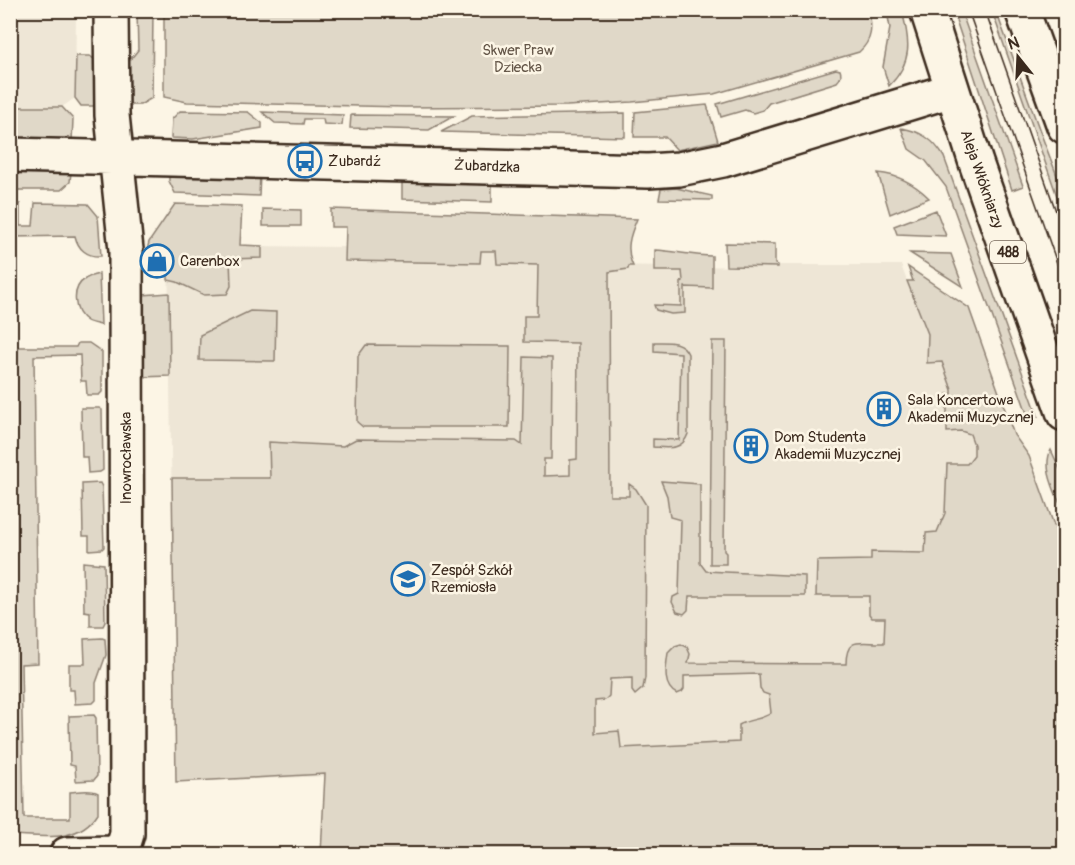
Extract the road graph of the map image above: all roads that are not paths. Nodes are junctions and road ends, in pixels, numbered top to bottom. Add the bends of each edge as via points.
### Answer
1 (111, 10) edge
2 (927, 10) edge
3 (1022, 10) edge
4 (952, 90) junction
5 (1065, 126) edge
6 (10, 155) edge
7 (117, 158) junction
8 (1065, 414) edge
9 (67, 855) edge

1 - 7 street, Inowrocławska via 112,115
2 - 4 street, Aleja Włókniarzy / 488
3 - 5 street
4 - 7 street, Żubardzka via 723,160 679,169
4 - 8 street, Aleja Włókniarzy / 488
6 - 7 street, Żubardzka
7 - 9 street, Inowrocławska via 126,260 127,834 123,846 113,853

